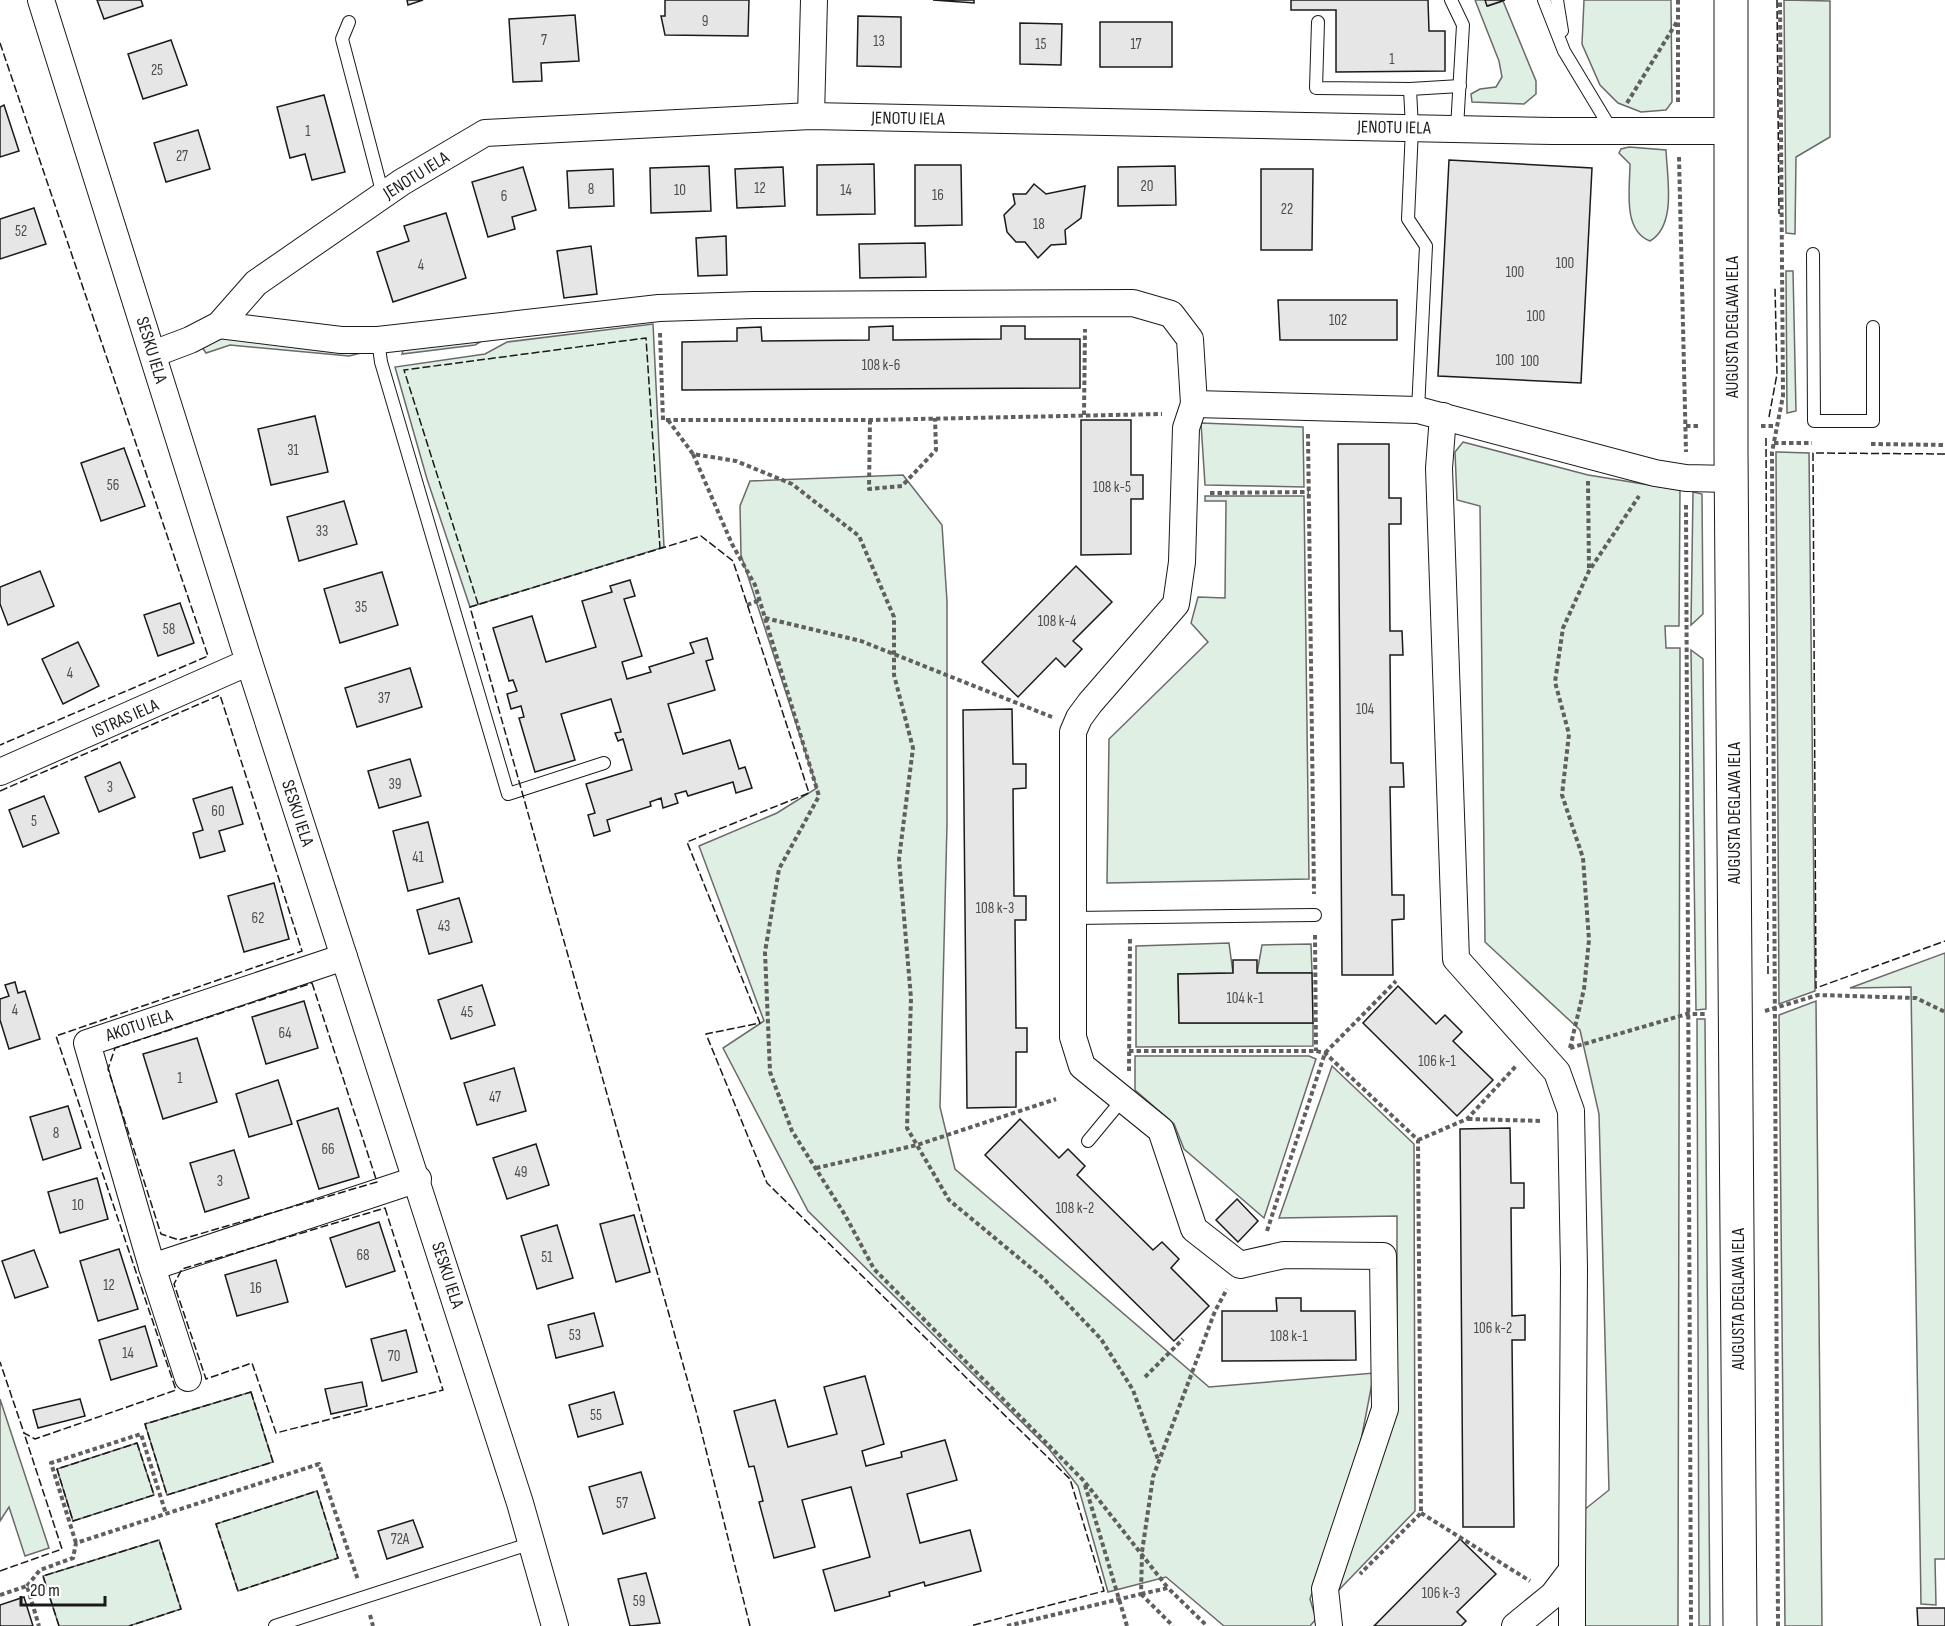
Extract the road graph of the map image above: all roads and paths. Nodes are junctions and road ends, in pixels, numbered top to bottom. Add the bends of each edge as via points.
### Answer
1 (41, 0) edge
2 (814, 0) edge
3 (1451, 0) edge
4 (1544, 0) edge
5 (1557, 0) edge
6 (1678, 0) edge
7 (1731, 0) edge
8 (1780, 0) edge
9 (1678, 20) junction
10 (349, 22) dead end
11 (1318, 22) dead end
12 (1564, 51) junction
13 (1460, 86) junction
14 (1410, 89) junction
15 (811, 116) junction
16 (1412, 128) junction
17 (1457, 128) junction
18 (1611, 129) junction
19 (1678, 130) junction
20 (1732, 130) junction
21 (383, 195) junction
22 (1813, 255) dead end
23 (1086, 304) junction
24 (659, 308) junction
25 (219, 325) junction
26 (1872, 327) dead end
27 (378, 340) junction
28 (153, 354) junction
29 (1194, 404) junction
30 (1308, 406) junction
31 (1418, 410) junction
32 (1084, 415) junction
33 (1443, 416) junction
34 (935, 418) junction
35 (668, 420) junction
36 (870, 420) junction
37 (1589, 453) junction
38 (693, 454) junction
39 (1655, 473) junction
40 (1686, 478) junction
41 (1731, 479) junction
42 (1308, 492) junction
43 (1183, 494) junction
44 (1589, 571) junction
45 (760, 600) junction
46 (747, 605) dead end
47 (765, 618) junction
48 (894, 654) junction
49 (249, 662) junction
50 (1075, 726) junction
51 (604, 763) dead end
52 (0, 772) edge
53 (1315, 915) junction
54 (1130, 917) junction
55 (1073, 918) junction
56 (344, 957) junction
57 (1396, 981) dead end
58 (1767, 1011) dead end
59 (1774, 1011) junction
60 (1945, 1012) edge
61 (1687, 1014) junction
62 (1707, 1014) dead end
63 (1570, 1048) junction
64 (1317, 1051) dead end
65 (1517, 1066) dead end
66 (1557, 1072) junction
67 (1056, 1099) dead end
68 (1122, 1100) junction
69 (1467, 1119) junction
70 (1542, 1120) dead end
71 (1418, 1140) dead end
72 (1088, 1141) dead end
73 (917, 1145) junction
74 (816, 1168) junction
75 (418, 1179) junction
76 (1240, 1265) junction
77 (152, 1267) junction
78 (1183, 1339) dead end
79 (1145, 1377) dead end
80 (188, 1378) dead end
81 (1159, 1462) junction
82 (1084, 1481) junction
83 (1420, 1513) dead end
84 (166, 1514) junction
85 (76, 1543) junction
86 (532, 1543) junction
87 (1142, 1552) junction
88 (1572, 1570) junction
89 (27, 1586) junction
90 (1168, 1588) junction
91 (1141, 1594) junction
92 (0, 1595) edge
93 (1553, 1595) junction
94 (363, 1596) junction
95 (1120, 1598) junction
96 (39, 1626) edge
97 (275, 1626) edge
98 (374, 1626) edge
99 (555, 1626) edge
100 (1007, 1626) edge
101 (1127, 1626) edge
102 (1173, 1626) edge
103 (1207, 1626) edge
104 (1329, 1626) edge
105 (1515, 1626) edge
106 (1572, 1626) edge
107 (1691, 1626) edge
108 (1740, 1626) edge
109 (1778, 1626) edge

1 - 28 street, SESKU IELA
2 - 15 street
3 - 13 lane via 1463,25
4 - 12 lane
5 - 12 lane
6 - 9 path
7 - 20 main road, AUGUSTA DEGLAVA IELA
8 - 59 path via 1784,396 1772,452
9 - 18 path
9 - 19 path
10 - 21 lane via 342,39
11 - 14 lane via 1316,88
12 - 18 lane
13 - 14 lane
13 - 17 lane
14 - 16 lane
15 - 16 street, JENOTU IELA
15 - 21 street, JENOTU IELA via 484,134
16 - 17 street, JENOTU IELA
16 - 31 lane via 1408,219 1426,246
17 - 18 street, JENOTU IELA
18 - 19 street, JENOTU IELA
19 - 20 street, JENOTU IELA
19 - 40 path
20 - 41 main road, AUGUSTA DEGLAVA IELA
21 - 25 street, JENOTU IELA via 256,283
22 - 26 lane via 1814,421 1873,421
23 - 24 street
23 - 29 street via 1133,303 1171,314 1190,339
23 - 32 path
24 - 27 street
24 - 35 path via 663,420
25 - 27 street via 341,340
25 - 28 street, JENOTU IELA
27 - 51 lane via 381,362 508,794
28 - 49 street, SESKU IELA
29 - 30 street
29 - 32 path via 1167,413
29 - 43 street via 1186,428
30 - 31 street
30 - 42 path
31 - 33 street
32 - 34 path
33 - 37 street
33 - 66 street via 1439,468 1456,959
34 - 36 path
34 - 36 path via 936,450 902,486 869,489
35 - 36 path
35 - 38 path
37 - 39 street
37 - 44 path
38 - 45 path
38 - 48 path via 736,461 792,483 859,536 894,617
39 - 40 street
39 - 44 path
40 - 41 street
40 - 61 path
41 - 108 main road, AUGUSTA DEGLAVA IELA
42 - 43 path
42 - 53 path
43 - 50 street via 1182,562 1176,604 1090,703
44 - 63 path via 1563,628 1556,682 1569,734 1562,795 1583,858 1589,940 1584,989
45 - 46 path
45 - 47 path
47 - 48 path via 861,641
47 - 74 path via 819,796 778,869 765,952 770,1072 792,1131
48 - 50 path
48 - 73 path via 894,675 914,748 899,859 911,998 907,1128
49 - 52 street, ISTRAS IELA
49 - 56 street, SESKU IELA
50 - 55 street
53 - 54 lane
53 - 64 path
54 - 55 lane
54 - 68 path via 1129,1084
55 - 68 street via 1073,1037 1082,1066
56 - 75 street, SESKU IELA
56 - 77 street, AKOTU IELA via 87,1043
57 - 76 path via 1325,1053 1270,1226
58 - 59 path
59 - 60 path via 1818,995 1916,998
59 - 109 path
61 - 62 path
61 - 63 path
61 - 107 path
63 - 66 path via 1568,1060
65 - 69 path
66 - 88 street via 1571,1111
67 - 73 path
68 - 72 lane
68 - 76 street via 1161,1130 1194,1229
69 - 70 path
69 - 71 path
73 - 74 path
73 - 81 path via 949,1200 1043,1278 1101,1339 1133,1390
74 - 82 path via 874,1269
75 - 77 street
75 - 86 street, SESKU IELA
76 - 81 path via 1215,1311
76 - 104 street via 1284,1255 1383,1256 1385,1409 1325,1589
77 - 80 street, AKOTU IELA
78 - 79 path
81 - 87 path via 1153,1477
82 - 87 path
82 - 95 path
83 - 93 path
84 - 85 path
84 - 85 path via 141,1434 51,1463
84 - 94 path via 319,1464
85 - 89 path via 73,1558 40,1570
86 - 94 lane
86 - 99 street, SESKU IELA
87 - 90 path
87 - 91 path
88 - 93 street
88 - 106 street
89 - 92 path
89 - 96 path
90 - 91 path
90 - 103 path
91 - 95 path
91 - 102 path
93 - 105 street
94 - 97 lane
94 - 98 path
95 - 100 path
95 - 101 path

